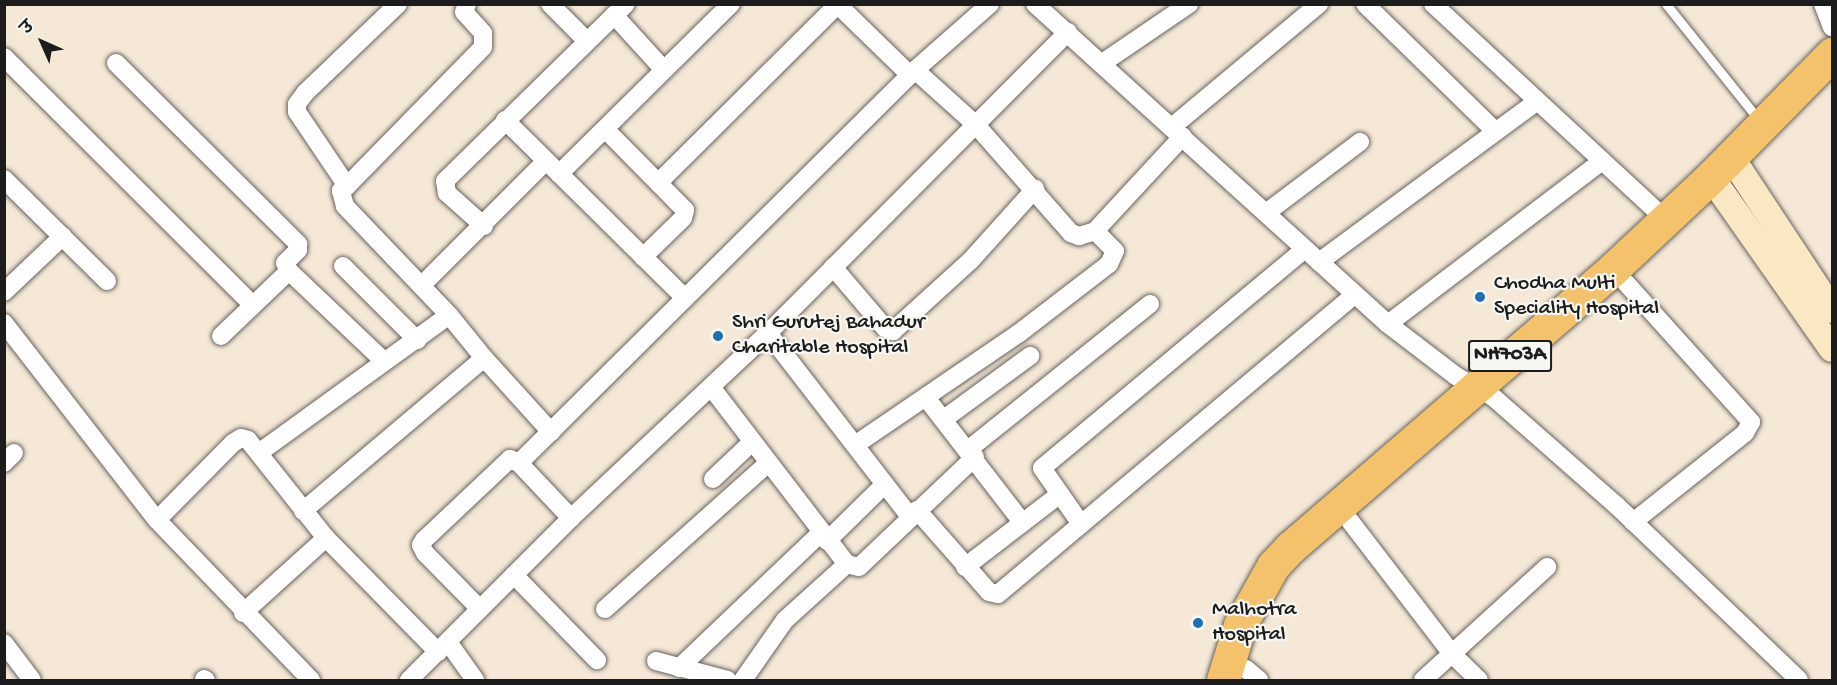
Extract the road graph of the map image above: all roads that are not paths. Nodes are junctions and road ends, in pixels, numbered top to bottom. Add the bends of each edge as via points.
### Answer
1 (398, 4) edge
2 (467, 4) edge
3 (550, 4) edge
4 (731, 4) edge
5 (837, 4) edge
6 (990, 4) edge
7 (1190, 4) edge
8 (1319, 4) edge
9 (1365, 4) edge
10 (1666, 4) edge
11 (1823, 4) edge
12 (1439, 6) edge
13 (1044, 7) edge
14 (620, 10) edge
15 (1833, 27) edge
16 (1068, 32) junction
17 (587, 41) junction
18 (1833, 54) edge
19 (4, 57) edge
20 (116, 63) dead end
21 (1101, 64) junction
22 (664, 70) junction
23 (912, 73) junction
24 (1833, 82) edge
25 (1537, 101) junction
26 (505, 120) junction
27 (1763, 124) junction
28 (976, 125) junction
29 (605, 129) junction
30 (1494, 130) junction
31 (1178, 132) junction
32 (1360, 142) dead end
33 (1602, 161) junction
34 (553, 167) junction
35 (1727, 175) junction
36 (4, 179) edge
37 (658, 183) junction
38 (347, 186) junction
39 (1035, 189) junction
40 (1266, 213) junction
41 (1666, 220) junction
42 (484, 226) junction
43 (1095, 231) junction
44 (63, 236) junction
45 (1305, 249) junction
46 (643, 257) junction
47 (1319, 262) junction
48 (343, 266) dead end
49 (833, 267) junction
50 (289, 271) junction
51 (107, 281) dead end
52 (1626, 283) junction
53 (423, 284) junction
54 (4, 292) edge
55 (1355, 294) junction
56 (685, 298) junction
57 (1150, 304) dead end
58 (253, 305) junction
59 (1833, 310) edge
60 (449, 315) junction
61 (4, 323) edge
62 (1388, 324) junction
63 (768, 333) junction
64 (221, 336) dead end
65 (417, 339) junction
66 (1831, 340) edge
67 (1030, 356) dead end
68 (484, 358) junction
69 (384, 361) junction
70 (711, 387) junction
71 (1484, 391) junction
72 (927, 399) junction
73 (944, 419) junction
74 (551, 432) junction
75 (751, 443) junction
76 (855, 445) junction
77 (260, 452) junction
78 (972, 453) junction
79 (519, 463) junction
80 (767, 464) junction
81 (713, 479) dead end
82 (884, 485) junction
83 (1060, 494) junction
84 (303, 511) junction
85 (913, 513) junction
86 (571, 518) junction
87 (157, 520) junction
88 (1022, 522) junction
89 (1350, 522) junction
90 (1633, 522) junction
91 (1081, 524) junction
92 (326, 537) junction
93 (824, 537) junction
94 (847, 564) junction
95 (965, 567) junction
96 (1547, 567) dead end
97 (514, 575) junction
98 (480, 609) junction
99 (605, 609) dead end
100 (243, 613) junction
101 (4, 643) edge
102 (443, 647) junction
103 (1453, 655) junction
104 (597, 660) dead end
105 (656, 661) dead end
106 (680, 668) junction
107 (1243, 678) edge
108 (1429, 679) edge
109 (31, 680) edge
110 (311, 681) edge
111 (409, 681) edge
112 (475, 681) edge
113 (728, 681) edge
114 (743, 681) edge
115 (1479, 681) edge
116 (1799, 681) edge

1 - 38 street via 297,104 297,112
2 - 38 street via 464,12 483,33 483,47
3 - 17 street
4 - 22 street
5 - 23 street
5 - 37 street
6 - 23 street
7 - 21 street
8 - 31 street
9 - 30 street
10 - 27 lane
11 - 15 street
12 - 25 street
13 - 16 street
14 - 17 street
14 - 22 street
16 - 21 street
16 - 28 street
17 - 26 street
18 - 27 highway, NH703A
19 - 58 street
20 - 50 street via 298,244 298,250 285,263
21 - 31 street
22 - 29 street
23 - 28 street
23 - 56 street
24 - 35 highway, NH703A
25 - 30 street
25 - 33 street
26 - 34 street
26 - 42 street via 444,185 447,194
27 - 35 highway, NH703A
28 - 39 street
28 - 49 street
29 - 34 street
29 - 37 street
30 - 47 street
31 - 40 street
31 - 43 street
32 - 40 street
33 - 41 street
33 - 62 street
34 - 42 street
34 - 46 street
35 - 41 highway, NH703A
35 - 52 highway, NH703A
35 - 59 street
35 - 66 street
36 - 44 street
37 - 46 street via 686,214
38 - 53 street via 341,191 345,206
39 - 43 street via 1071,233 1086,237
39 - 49 street via 971,260 893,332 885,328
40 - 45 street
41 - 71 highway, NH703A
42 - 53 street
43 - 72 street via 1115,251 1109,264
44 - 51 street
44 - 54 street
45 - 47 street
45 - 83 street via 1047,463 1043,473
46 - 56 street
47 - 55 street
48 - 65 street
49 - 63 street
50 - 58 street
50 - 69 street
52 - 71 highway, NH703A
52 - 90 street via 1750,422 1745,433
53 - 60 street
55 - 62 street
55 - 91 street
56 - 74 street
57 - 78 street
58 - 64 street
60 - 65 street
60 - 68 street
61 - 87 street
62 - 71 street
63 - 70 street
63 - 76 street
65 - 69 street
67 - 73 street
68 - 74 street
68 - 84 street
69 - 77 street
70 - 75 street
70 - 86 street
71 - 89 highway, NH703A
71 - 90 street
71 - 107 highway, NH703A via 1309,530 1273,566 1240,625
72 - 73 street
72 - 76 street
73 - 78 street
74 - 79 street
75 - 80 street
75 - 81 street
76 - 82 street
77 - 84 street
77 - 87 street via 248,440 240,438 233,442
78 - 85 street
78 - 88 street
79 - 86 street
79 - 98 street via 510,459 505,462 421,545
80 - 93 street
80 - 99 street
82 - 85 street
82 - 93 street
83 - 88 street
83 - 91 street
84 - 92 street
85 - 94 street via 859,567
85 - 95 street
86 - 97 street
87 - 100 street
88 - 95 street
89 - 103 street
89 - 107 highway, NH703A via 1289,578 1258,632
90 - 116 street
91 - 95 street via 998,594 989,592
92 - 100 street
92 - 102 street
93 - 94 street
93 - 106 street
94 - 114 street via 778,626
96 - 103 street
97 - 98 street
97 - 104 street
98 - 102 street
100 - 110 street
101 - 109 street
102 - 111 street
102 - 112 street
103 - 108 street
103 - 115 street
105 - 106 street
106 - 113 street

